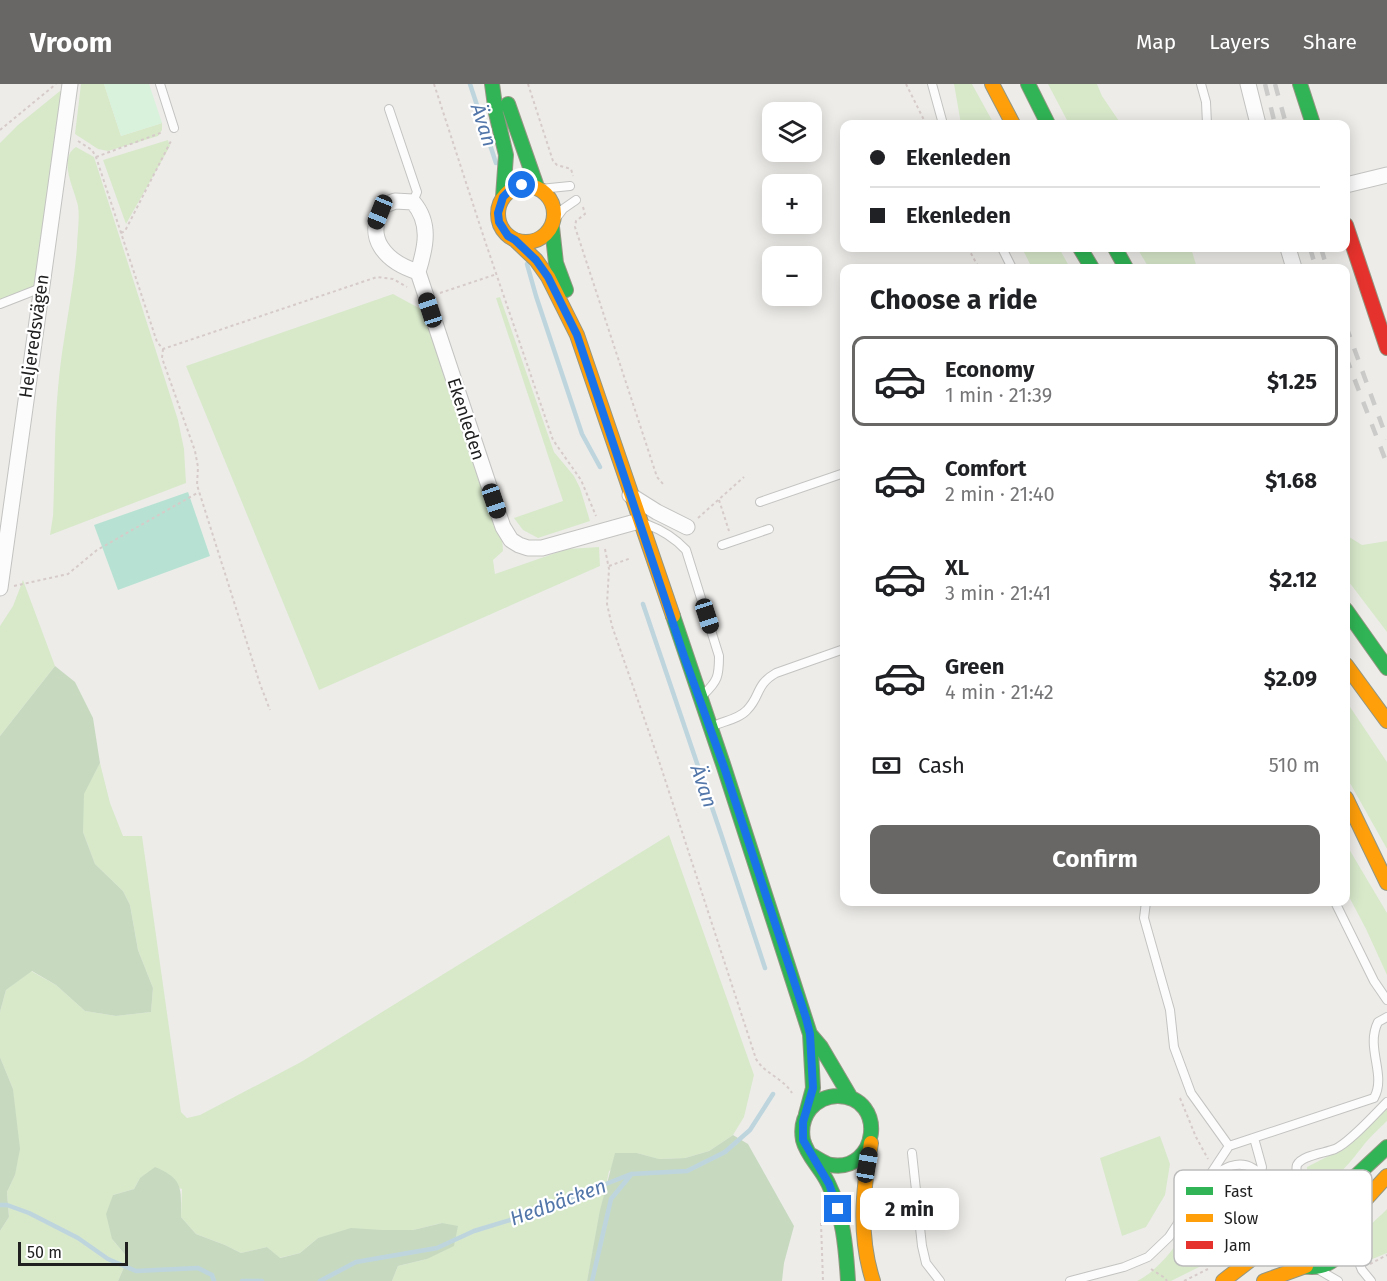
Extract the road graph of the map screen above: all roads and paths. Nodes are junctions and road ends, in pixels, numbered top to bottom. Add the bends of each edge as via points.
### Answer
1 (56, 84) edge
2 (70, 84) edge
3 (160, 84) edge
4 (434, 84) edge
5 (492, 84) edge
6 (528, 84) edge
7 (906, 84) edge
8 (932, 84) edge
9 (993, 84) edge
10 (1028, 84) edge
11 (1201, 84) edge
12 (1248, 84) edge
13 (1300, 84) edge
14 (389, 109) dead end
15 (924, 120) edge
16 (942, 120) edge
17 (1011, 120) edge
18 (1046, 120) edge
19 (1207, 120) edge
20 (1257, 120) edge
21 (1312, 120) edge
22 (174, 128) junction
23 (0, 130) edge
24 (62, 133) junction
25 (96, 157) junction
26 (1387, 175) edge
27 (573, 183) joint
28 (1350, 184) edge
29 (539, 188) junction
30 (503, 197) junction
31 (413, 202) junction
32 (579, 202) joint
33 (553, 224) junction
34 (121, 233) junction
35 (1350, 237) edge
36 (515, 240) junction
37 (418, 272) junction
38 (497, 274) junction
39 (41, 288) junction
40 (426, 297) junction
41 (0, 304) edge
42 (577, 335) junction
43 (163, 348) junction
44 (1387, 348) edge
45 (840, 474) edge
46 (744, 477) dead end
47 (663, 484) dead end
48 (199, 492) junction
49 (630, 495) junction
50 (719, 500) junction
51 (760, 502) dead end
52 (596, 516) dead end
53 (639, 521) junction
54 (687, 527) joint
55 (769, 529) dead end
56 (732, 541) junction
57 (722, 545) dead end
58 (605, 549) dead end
59 (631, 558) dead end
60 (609, 566) junction
61 (6, 588) edge
62 (1350, 616) edge
63 (840, 650) edge
64 (1387, 668) edge
65 (1350, 670) edge
66 (699, 699) junction
67 (270, 710) dead end
68 (1387, 721) edge
69 (709, 728) junction
70 (1350, 806) edge
71 (1356, 819) junction
72 (1387, 865) edge
73 (1387, 883) edge
74 (1146, 906) edge
75 (1337, 906) edge
76 (1387, 1000) edge
77 (1387, 1017) edge
78 (810, 1034) junction
79 (1186, 1082) junction
80 (851, 1098) junction
81 (793, 1099) dead end
82 (1387, 1102) edge
83 (806, 1114) junction
84 (1254, 1138) junction
85 (871, 1142) junction
86 (1229, 1146) junction
87 (1387, 1147) edge
88 (912, 1153) dead end
89 (811, 1155) junction
90 (1209, 1161) dead end
91 (1213, 1170) edge
92 (1223, 1170) edge
93 (1254, 1170) edge
94 (1262, 1170) edge
95 (1297, 1170) edge
96 (1363, 1170) edge
97 (1387, 1176) edge
98 (1372, 1192) edge
99 (821, 1222) dead end
100 (1174, 1229) edge
101 (1387, 1255) edge
102 (1142, 1260) junction
103 (1372, 1263) edge
104 (1243, 1266) edge
105 (1307, 1266) edge
106 (1314, 1266) edge
107 (1360, 1266) edge
108 (1368, 1266) edge
109 (1310, 1267) junction
110 (1362, 1270) junction
111 (823, 1281) edge
112 (848, 1281) edge
113 (873, 1281) edge
114 (940, 1281) edge
115 (1070, 1281) edge
116 (1167, 1281) edge
117 (1223, 1281) edge
118 (1264, 1281) edge
119 (1338, 1281) edge
120 (1371, 1281) edge

1 - 23 path
2 - 24 street, Heljeredsvägen
3 - 22 lane
4 - 38 path
5 - 29 main road via 508,105
5 - 30 main road via 507,155
6 - 27 path via 553,160 571,169
7 - 15 path
8 - 16 lane
9 - 17 main road
10 - 18 main road
11 - 19 lane
12 - 20 street
13 - 21 main road
14 - 31 lane via 417,192
22 - 25 path
22 - 34 path via 170,144
24 - 25 path via 87,146
24 - 39 street, Heljeredsvägen
25 - 34 path
26 - 28 street
27 - 29 lane
29 - 30 main road via 522,185
29 - 33 main road via 552,200
30 - 36 main road via 499,222
31 - 37 street via 421,211 426,229
31 - 37 street via 385,204 375,223 385,254
32 - 33 lane via 563,209
32 - 47 path via 585,214 575,227 657,477
33 - 36 main road via 540,239
33 - 42 main road via 556,262 573,307
34 - 43 path via 157,342
35 - 44 main road
36 - 42 main road via 548,277
37 - 40 street, Ekenleden
38 - 40 path
38 - 52 path via 553,440 581,480
39 - 41 lane
39 - 61 street, Heljeredsvägen
40 - 43 path via 416,300 401,283 377,277
40 - 53 street, Ekenleden via 503,527 511,540 528,548 542,548
42 - 49 main road
43 - 48 path via 162,358 195,451
45 - 51 lane
46 - 50 path
48 - 61 path via 97,550 68,574
48 - 67 path
49 - 53 main road
49 - 54 street
50 - 54 path
50 - 56 path
53 - 66 main road
53 - 66 lane via 661,530 686,550 719,656 716,683
55 - 56 lane
56 - 57 lane
58 - 60 path
59 - 60 path
60 - 81 path via 607,604 612,626 756,1059 764,1070 787,1086
62 - 64 main road
63 - 69 lane via 766,678 739,717
65 - 68 main road
66 - 69 main road
69 - 78 main road
70 - 71 main road
71 - 72 main road
71 - 73 main road
74 - 79 lane via 1144,918
75 - 76 lane
77 - 84 lane via 1378,1022 1374,1031 1385,1075 1379,1094
78 - 80 main road
78 - 83 main road via 813,1088
79 - 86 lane
79 - 90 path via 1180,1098
80 - 83 main road via 831,1096
80 - 85 main road via 867,1112 873,1131
82 - 95 lane via 1341,1146 1307,1158
83 - 89 main road via 803,1140
84 - 86 lane
84 - 94 lane
85 - 89 main road via 860,1159 840,1167 819,1162
85 - 113 main road via 862,1217
86 - 91 lane
87 - 96 main road
88 - 114 lane via 922,1246 926,1263
89 - 112 main road via 829,1184 838,1209
92 - 93 lane via 1238,1165
97 - 98 main road
99 - 111 path
100 - 102 lane
101 - 103 path
102 - 115 lane
102 - 116 path
104 - 117 main road
105 - 109 main road
106 - 109 main road
107 - 110 lane
108 - 110 path
109 - 118 main road
109 - 119 lane
110 - 120 lane

